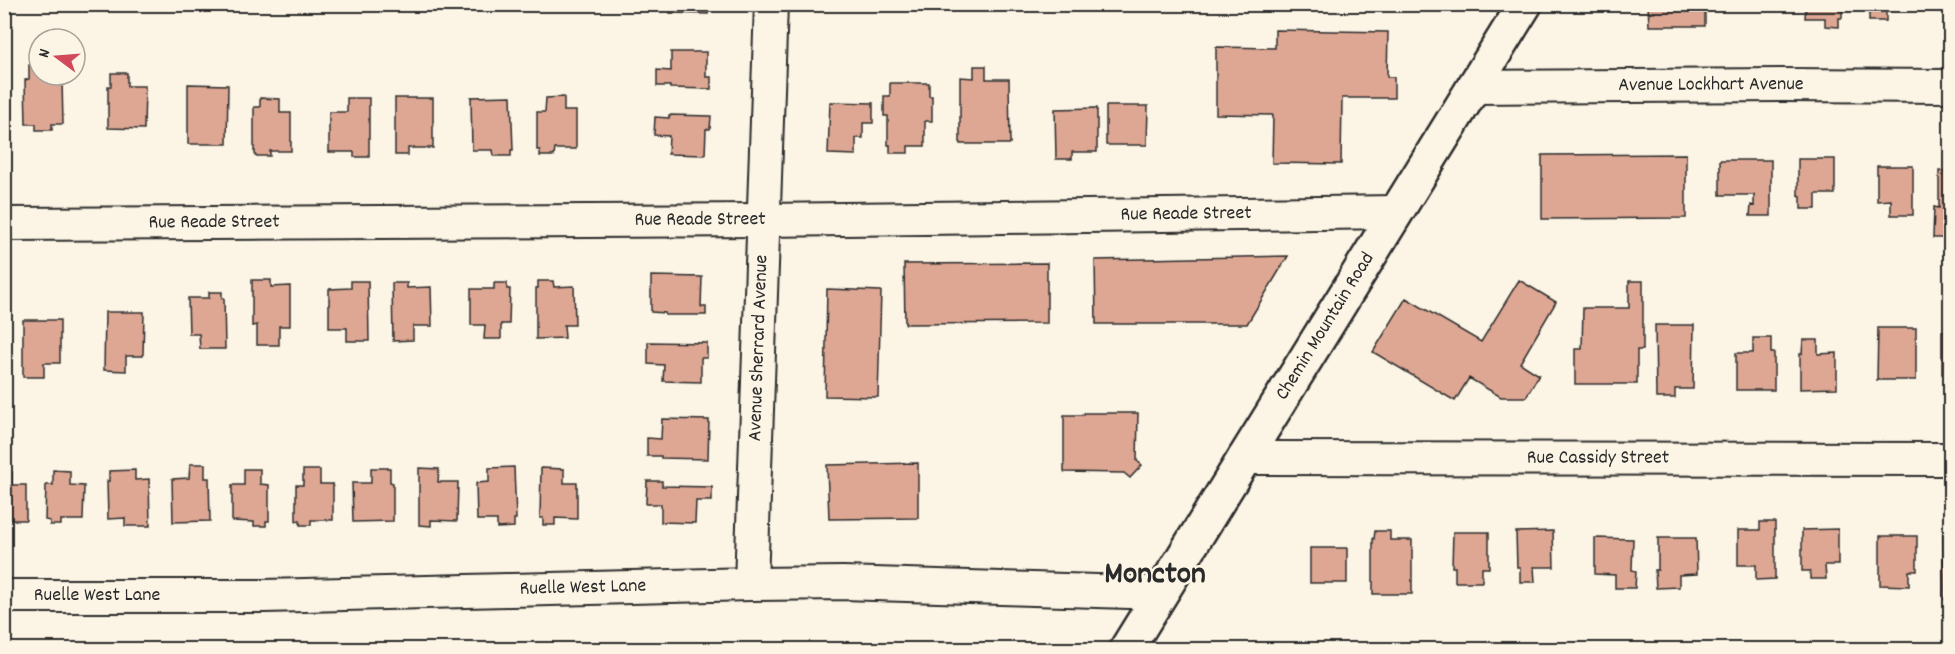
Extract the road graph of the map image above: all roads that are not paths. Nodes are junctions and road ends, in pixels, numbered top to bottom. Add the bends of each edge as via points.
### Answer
1 (771, 4) edge
2 (1525, 4) edge
3 (1950, 86) edge
4 (1473, 87) junction
5 (1396, 212) junction
6 (764, 220) junction
7 (4, 224) edge
8 (1244, 458) junction
9 (1950, 459) edge
10 (751, 584) junction
11 (1161, 593) junction
12 (4, 596) edge
13 (1126, 650) edge

1 - 6 street, Avenue Sherrard Avenue
2 - 4 main road, Chemin Mountain Road
3 - 4 street, Avenue Lockhart Avenue
4 - 5 main road, Chemin Mountain Road
5 - 6 street, Rue Reade Street
5 - 8 main road, Chemin Mountain Road
6 - 7 street, Rue Reade Street
6 - 10 street, Avenue Sherrard Avenue
8 - 9 street, Rue Cassidy Street
8 - 11 main road, Chemin Mountain Road
10 - 11 street, Ruelle West Lane via 843,583
10 - 12 street, Ruelle West Lane via 264,596
11 - 13 main road, Chemin Mountain Road

